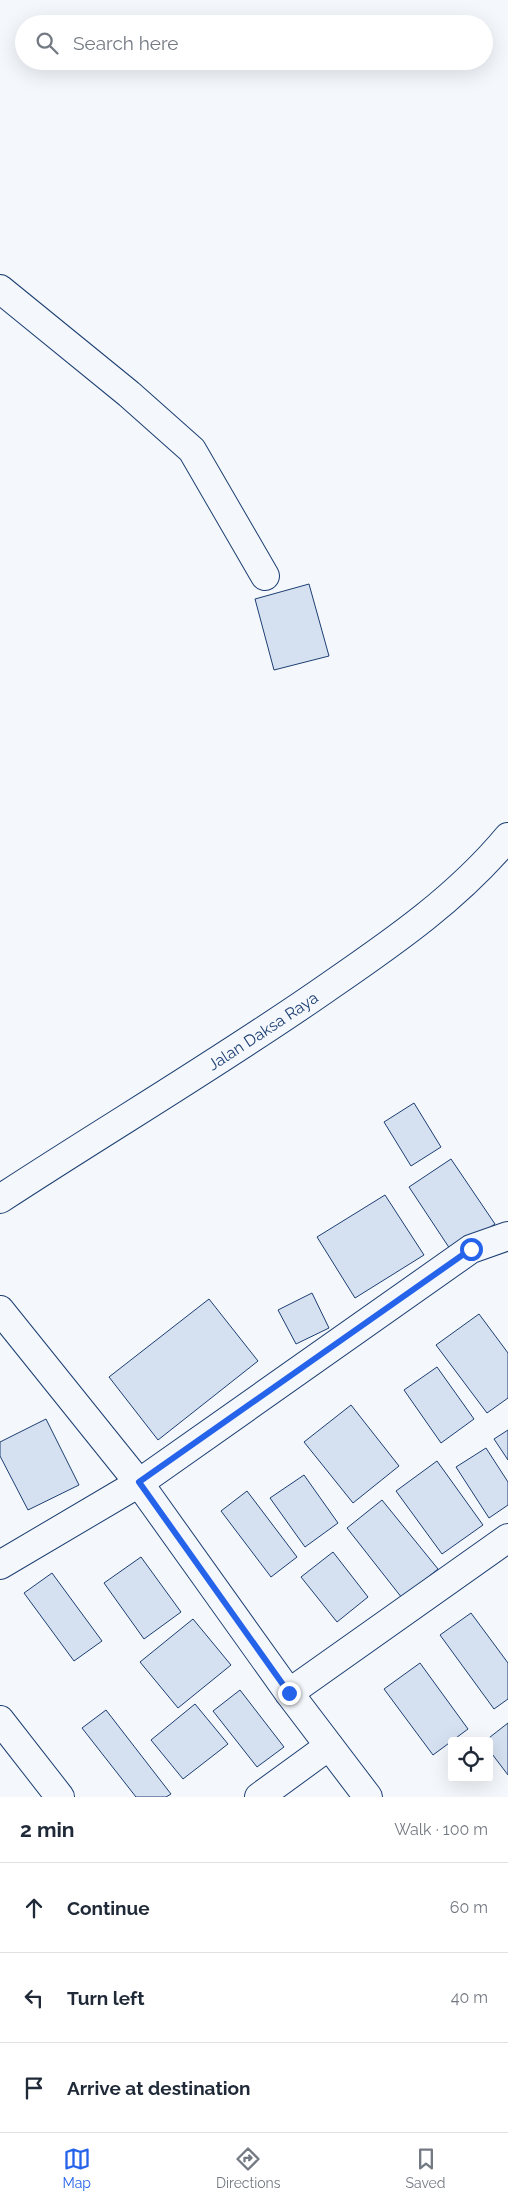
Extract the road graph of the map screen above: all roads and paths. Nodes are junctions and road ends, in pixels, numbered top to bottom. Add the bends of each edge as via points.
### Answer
1 (0, 289) edge
2 (265, 576) dead end
3 (508, 837) edge
4 (0, 1199) edge
5 (508, 1236) edge
6 (0, 1310) edge
7 (139, 1482) junction
8 (508, 1538) edge
9 (0, 1565) edge
10 (289, 1693) junction
11 (0, 1720) edge
12 (329, 1746) junction
13 (60, 1797) edge
14 (258, 1797) edge
15 (368, 1797) edge

1 - 2 street via 192,450
3 - 4 street, Jalan Daksa Raya via 490,858 418,924 274,1025
5 - 7 street via 471,1249
6 - 7 street
7 - 9 street
7 - 10 street
8 - 10 street
10 - 12 street
11 - 13 street
12 - 14 street
12 - 15 street

